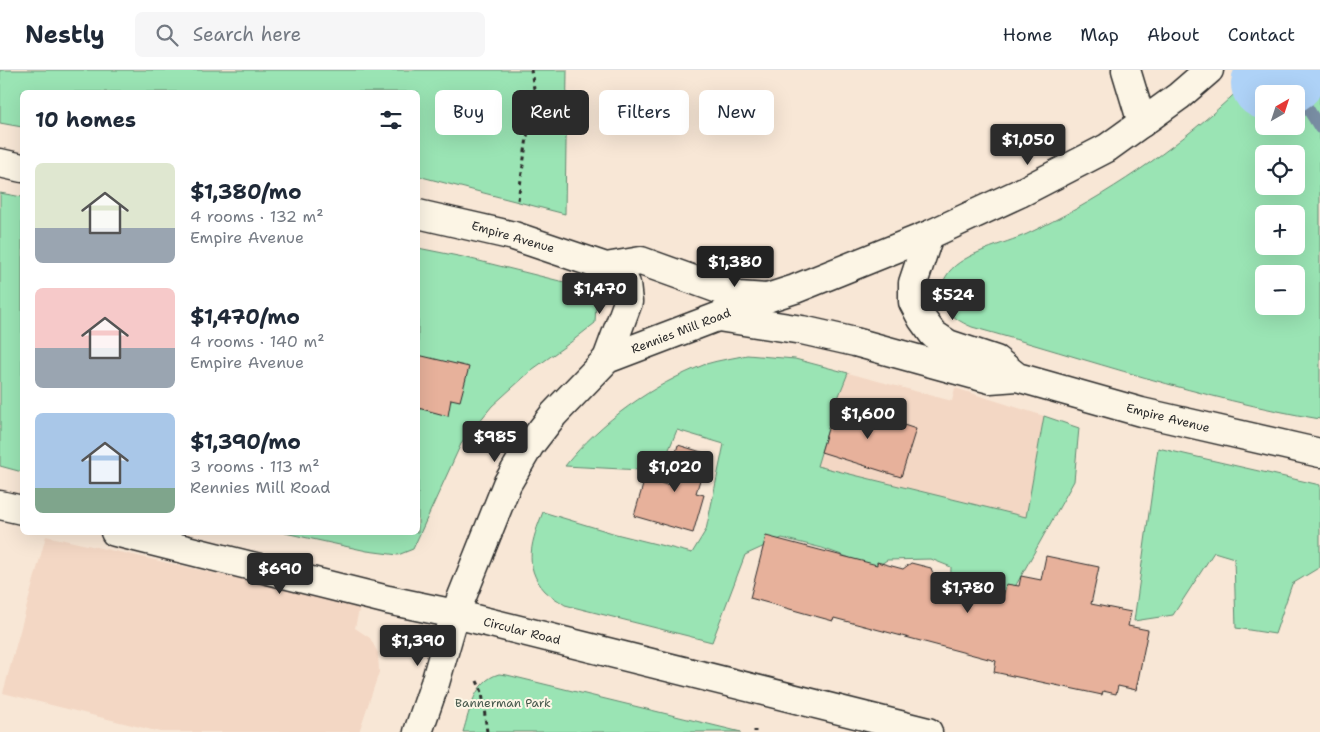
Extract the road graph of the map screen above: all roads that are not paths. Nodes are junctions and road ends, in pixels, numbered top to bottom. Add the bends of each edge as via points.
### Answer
1 (1126, 70) edge
2 (1209, 70) edge
3 (1142, 123) junction
4 (0, 163) edge
5 (20, 168) edge
6 (420, 214) edge
7 (929, 235) junction
8 (606, 267) junction
9 (767, 298) junction
10 (718, 318) junction
11 (607, 359) junction
12 (1017, 377) junction
13 (1320, 454) edge
14 (0, 505) edge
15 (20, 510) edge
16 (127, 535) edge
17 (455, 614) junction
18 (418, 732) edge
19 (928, 732) edge

1 - 3 street
2 - 3 street, Rennies Mill Road
3 - 7 street, Rennies Mill Road via 1107,148 1070,168
4 - 5 street
6 - 8 street, Empire Avenue via 514,236
7 - 9 street, Rennies Mill Road
7 - 12 street, Empire Avenue via 913,283 913,302 922,319 933,334 948,344 996,360
8 - 9 street, Empire Avenue via 641,261 738,296
8 - 11 street, Empire Avenue via 626,284 628,302
9 - 10 street, Rennies Mill Road
10 - 11 street, Rennies Mill Road
10 - 12 street, Empire Avenue via 802,330 990,379
11 - 17 street, Rennies Mill Road via 554,414 530,445 507,484
12 - 13 street, Empire Avenue via 1141,412
14 - 15 street
16 - 17 street, Circular Road
17 - 18 street, Rennies Mill Road via 436,683
17 - 19 street, Circular Road

